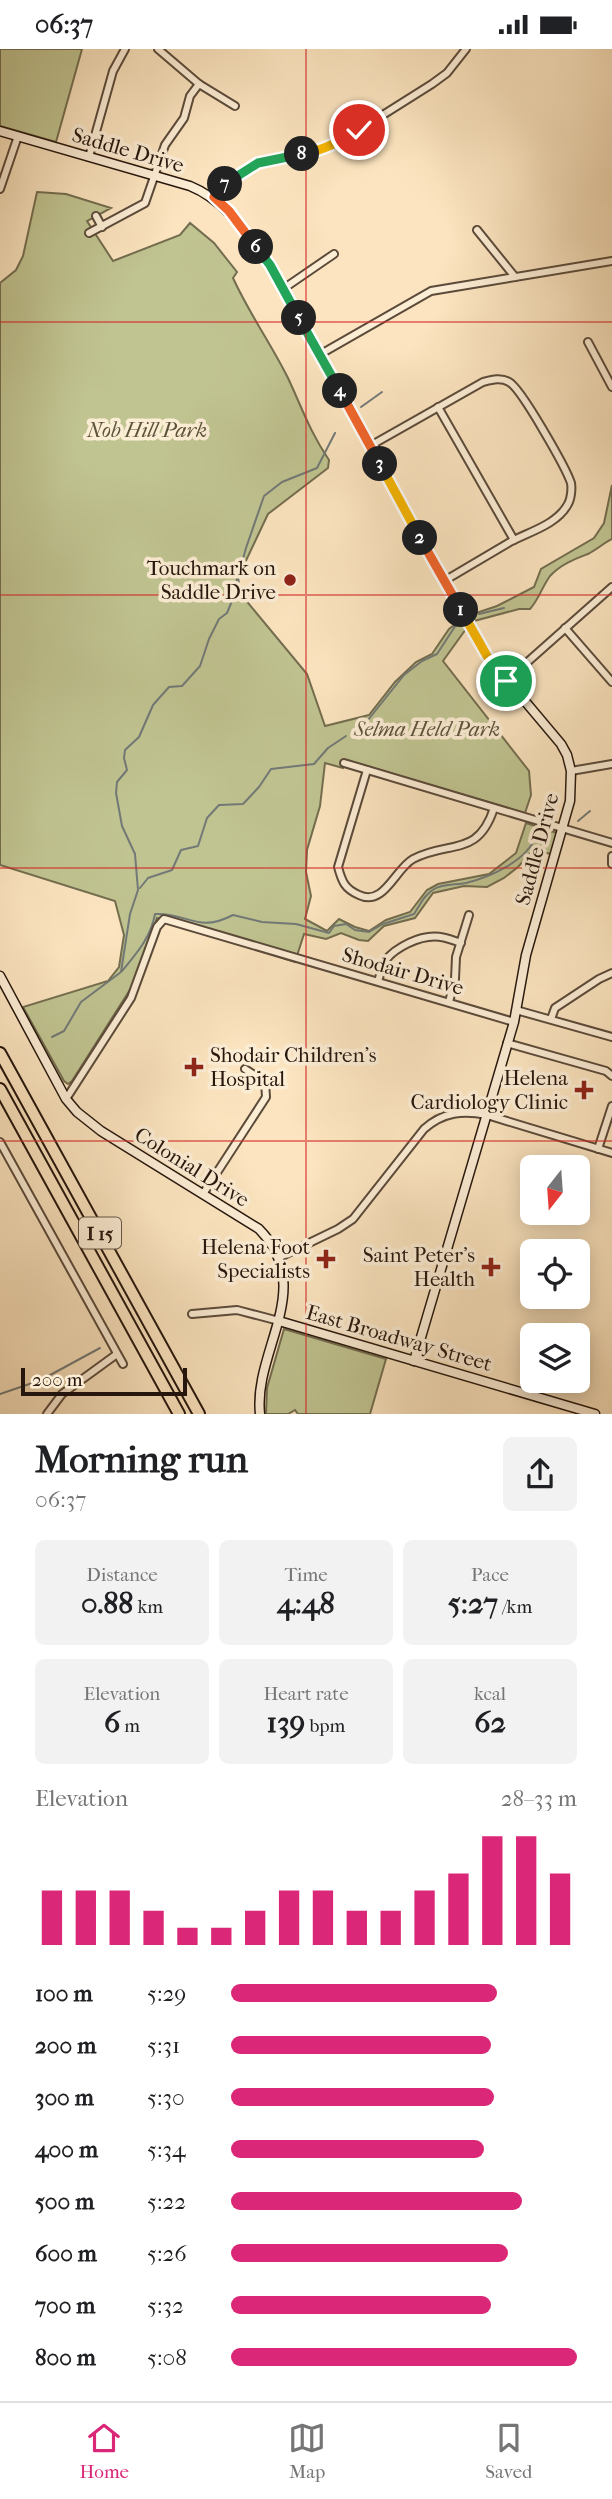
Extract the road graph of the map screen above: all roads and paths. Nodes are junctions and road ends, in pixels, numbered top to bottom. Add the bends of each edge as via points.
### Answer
1 (125, 49) edge
2 (158, 49) edge
3 (466, 49) edge
4 (199, 84) junction
5 (235, 106) dead end
6 (0, 131) edge
7 (18, 136) junction
8 (89, 157) junction
9 (155, 176) junction
10 (0, 189) edge
11 (214, 197) junction
12 (96, 216) dead end
13 (102, 227) junction
14 (477, 230) dead end
15 (89, 233) dead end
16 (334, 254) dead end
17 (612, 261) edge
18 (515, 277) junction
19 (283, 289) junction
20 (588, 342) dead end
21 (319, 355) junction
22 (612, 387) edge
23 (438, 407) junction
24 (370, 446) junction
25 (514, 540) junction
26 (444, 580) junction
27 (612, 587) edge
28 (565, 628) junction
29 (506, 681) junction
30 (612, 682) edge
31 (344, 763) dead end
32 (612, 764) edge
33 (367, 770) junction
34 (571, 771) junction
35 (494, 808) junction
36 (563, 829) junction
37 (612, 843) edge
38 (612, 856) edge
39 (612, 864) edge
40 (469, 915) dead end
41 (461, 943) junction
42 (612, 973) edge
43 (0, 976) edge
44 (378, 981) junction
45 (449, 1002) junction
46 (516, 1010) junction
47 (551, 1019) junction
48 (514, 1022) junction
49 (612, 1037) edge
50 (508, 1043) junction
51 (0, 1053) edge
52 (246, 1069) dead end
53 (612, 1076) edge
54 (0, 1089) edge
55 (66, 1099) junction
56 (612, 1106) edge
57 (487, 1115) junction
58 (0, 1142) edge
59 (598, 1149) junction
60 (612, 1153) edge
61 (203, 1194) junction
62 (278, 1258) junction
63 (192, 1314) dead end
64 (279, 1321) junction
65 (117, 1354) junction
66 (414, 1361) junction
67 (123, 1364) dead end
68 (47, 1414) edge
69 (179, 1414) edge
70 (199, 1414) edge
71 (260, 1414) edge
72 (595, 1414) edge

1 - 8 street via 113,71
2 - 4 street
3 - 11 street via 447,73 359,130 315,152 258,163 225,184
4 - 5 street
4 - 9 street via 165,145
6 - 7 street, Saddle Drive
7 - 8 street, Saddle Drive
7 - 10 street
8 - 9 street, Saddle Drive
9 - 11 street, Saddle Drive
9 - 13 street via 145,203
11 - 19 street, Saddle Drive via 270,265
12 - 13 street
13 - 15 street
14 - 18 street
16 - 19 street
17 - 18 street
18 - 21 street via 431,291
19 - 21 street, Saddle Drive
20 - 22 street
21 - 24 street, Saddle Drive
23 - 24 street
23 - 25 street
23 - 25 street via 492,379 509,382 524,399 571,485 569,503 560,514
24 - 26 street, Saddle Drive
25 - 26 street
26 - 29 street, Saddle Drive
27 - 28 street
28 - 29 street
28 - 30 street
29 - 34 street, Saddle Drive via 561,744
31 - 33 street
32 - 34 street
33 - 35 street
33 - 35 street via 338,867 348,890 364,898 381,893 407,862 477,838 488,826
34 - 36 street, Saddle Drive via 572,791
35 - 36 street
36 - 37 street
36 - 46 street, Saddle Drive via 526,955
38 - 39 street
40 - 41 street
41 - 44 street via 428,937 406,946 390,955
41 - 45 street
42 - 47 street via 555,1008
43 - 55 street, Colonial Drive
44 - 45 street, Shodair Drive
44 - 55 street, Shodair Drive via 164,919 131,998
45 - 48 street, Shodair Drive
46 - 47 street
46 - 48 street, Saddle Drive
47 - 49 street
48 - 50 street, Saddle Drive
50 - 53 street
50 - 57 street, Saddle Drive
51 - 70 highway, I 15
52 - 61 street via 265,1082 266,1097
54 - 69 highway, I 15
55 - 61 street, Colonial Drive via 97,1129
56 - 59 street
57 - 59 street
57 - 62 street via 470,1112 438,1118 353,1219
57 - 66 street, Saddle Drive
58 - 65 street
59 - 60 street
61 - 62 street, Colonial Drive via 259,1229
62 - 64 street, Colonial Drive via 284,1291
63 - 64 street, East Broadway Street via 237,1310
64 - 66 street, East Broadway Street
64 - 71 street, Colonial Drive via 263,1375
65 - 67 street
65 - 68 street via 62,1394
66 - 72 street, East Broadway Street

